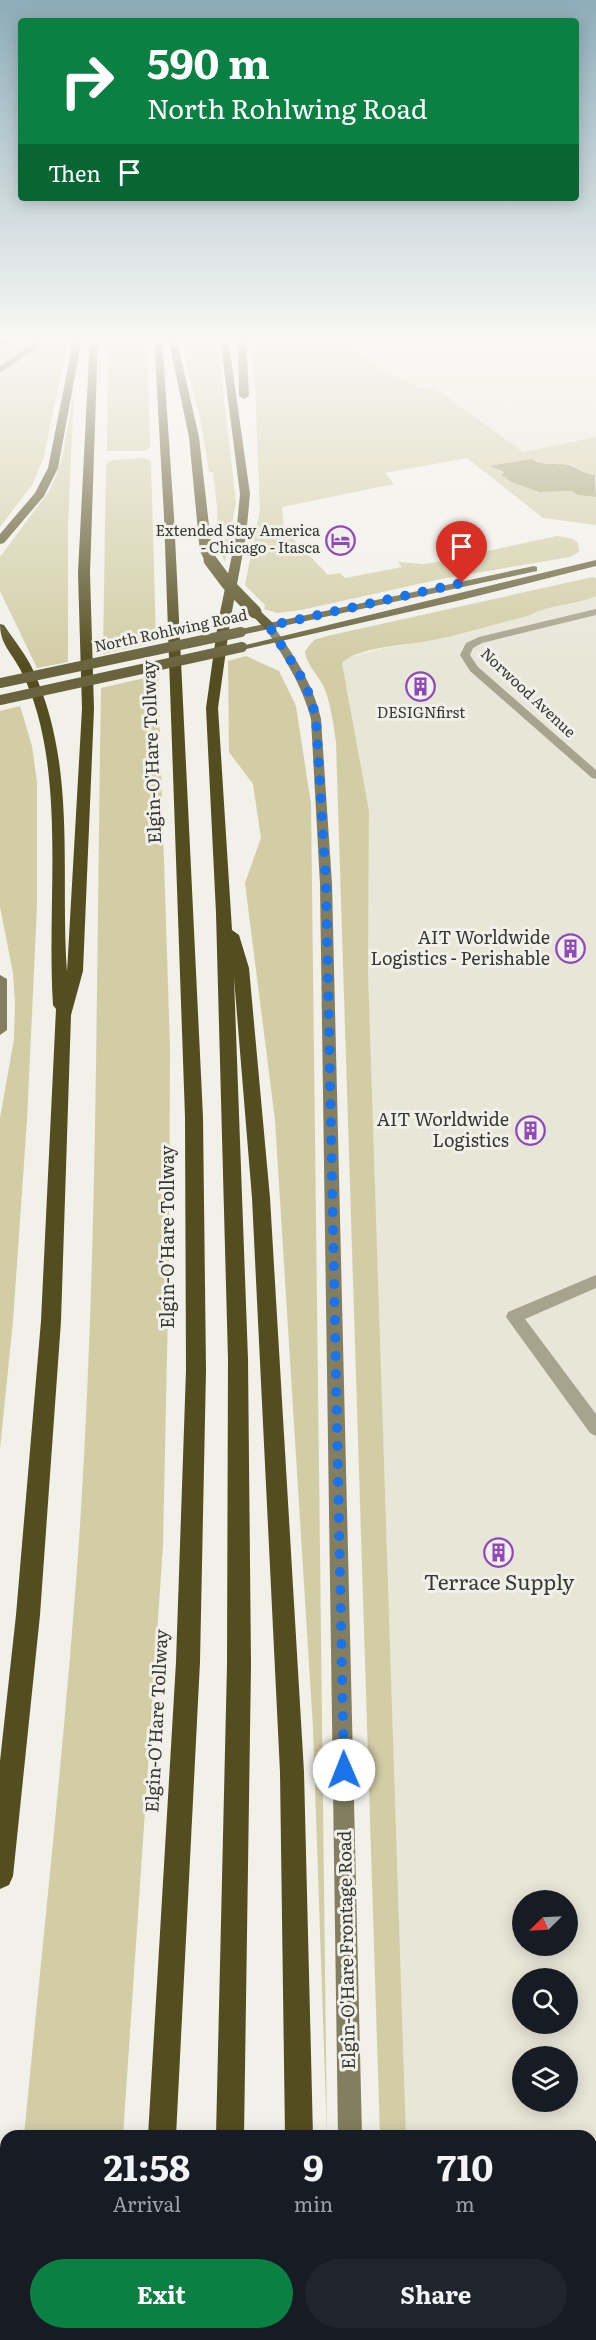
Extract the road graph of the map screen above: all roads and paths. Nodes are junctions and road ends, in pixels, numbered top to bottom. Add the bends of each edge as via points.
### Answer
1 (57, 446) edge
2 (89, 446) edge
3 (165, 446) edge
4 (195, 446) edge
5 (239, 446) edge
6 (0, 541) edge
7 (596, 560) edge
8 (596, 612) edge
9 (0, 619) edge
10 (273, 632) junction
11 (5, 634) edge
12 (0, 683) edge
13 (0, 700) edge
14 (596, 776) edge
15 (224, 913) junction
16 (0, 979) edge
17 (63, 1015) junction
18 (0, 1030) edge
19 (596, 1281) edge
20 (596, 1428) edge
21 (0, 1876) edge
22 (162, 2130) edge
23 (230, 2130) edge
24 (299, 2130) edge
25 (350, 2130) edge

1 - 6 highway via 53,468 33,503
2 - 17 highway via 84,573 88,709 75,971
3 - 22 highway, Elgin-O'Hare Tollway via 194,1117 196,1370 188,1662
4 - 10 highway, bridge via 210,563
5 - 15 highway via 244,518 212,708
7 - 10 main road, North Rohlwing Road
7 - 10 main road, North Rohlwing Road via 485,578
8 - 14 street, Norwood Avenue via 486,638 473,643 465,655 474,669
9 - 11 highway
10 - 12 main road, North Rohlwing Road, bridge via 241,632
10 - 13 main road, North Rohlwing Road, bridge via 242,647
10 - 25 main road, Elgin-O'Hare Frontage Road via 308,690 316,719 325,874
11 - 17 highway via 26,668 41,705 56,773 57,962
15 - 23 highway via 238,1359 239,1653
15 - 24 highway via 241,968 263,1221 292,1772
16 - 18 main road
17 - 21 highway via 51,1321 28,1615
19 - 20 street via 514,1317

